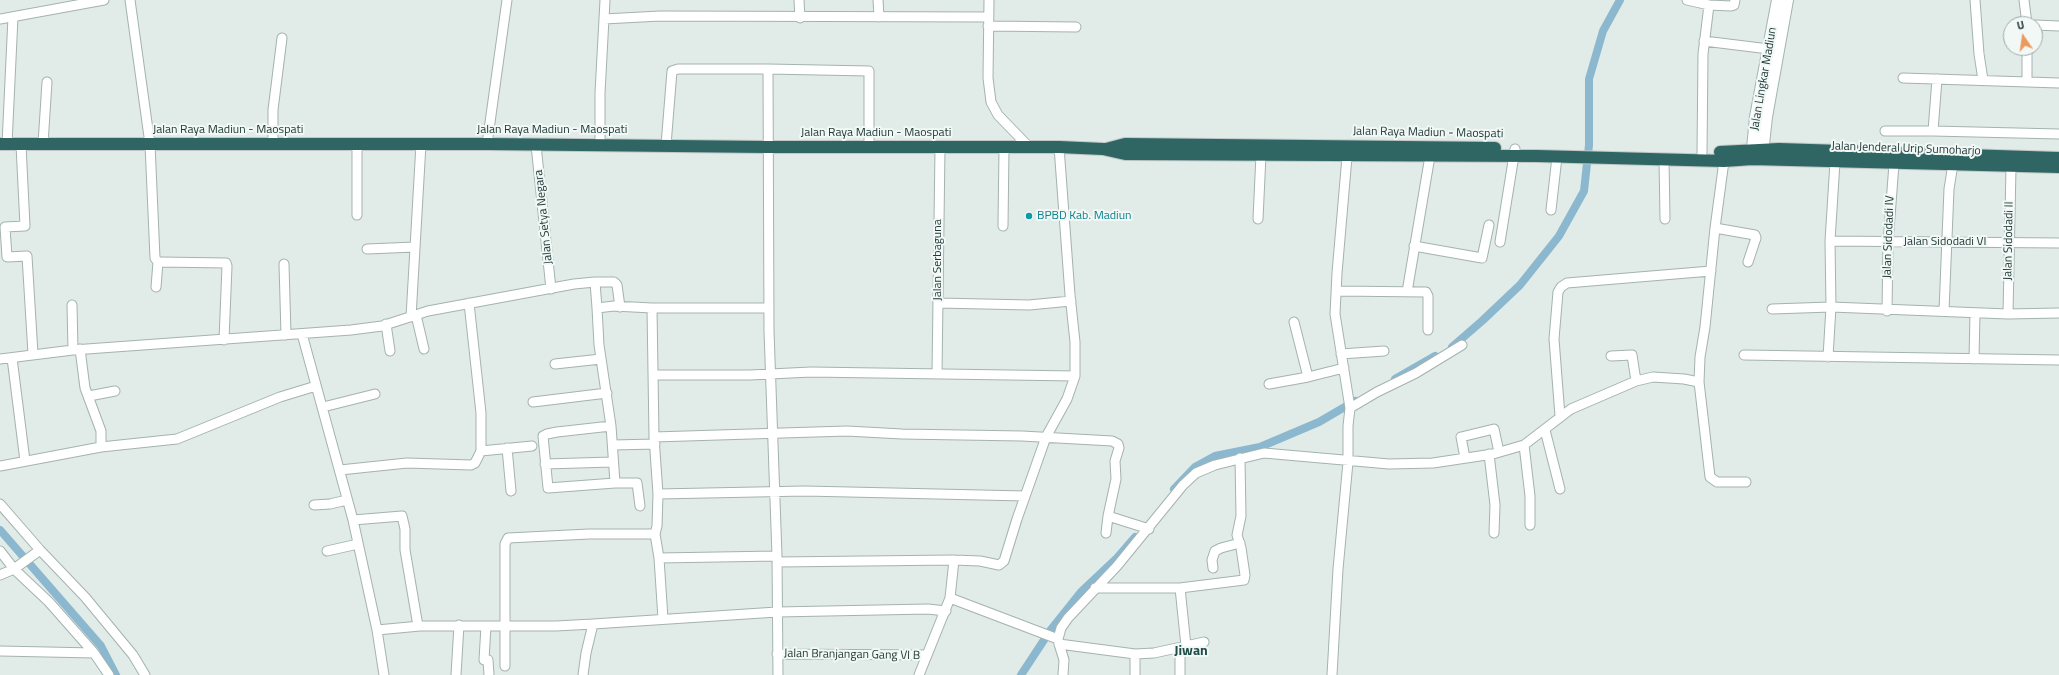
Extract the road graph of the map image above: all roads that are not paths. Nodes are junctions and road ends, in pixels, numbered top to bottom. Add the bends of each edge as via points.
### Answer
1 (104, 0) edge
2 (130, 0) edge
3 (507, 0) edge
4 (605, 0) edge
5 (799, 0) edge
6 (878, 0) edge
7 (989, 0) edge
8 (1687, 0) edge
9 (1735, 0) edge
10 (1778, 0) edge
11 (1787, 0) edge
12 (1975, 0) edge
13 (2024, 0) edge
14 (1707, 3) edge
15 (2025, 16) edge
16 (13, 17) junction
17 (879, 17) junction
18 (800, 18) junction
19 (0, 19) edge
20 (604, 19) junction
21 (988, 22) junction
22 (2043, 25) edge
23 (1076, 26) dead end
24 (2059, 26) edge
25 (282, 38) dead end
26 (1704, 41) junction
27 (1769, 49) junction
28 (2027, 56) edge
29 (768, 69) junction
30 (1903, 78) dead end
31 (1937, 79) junction
32 (1983, 80) junction
33 (47, 82) dead end
34 (2027, 82) junction
35 (2059, 82) edge
36 (1885, 131) dead end
37 (1933, 131) junction
38 (2059, 134) edge
39 (3, 144) edge
40 (21, 144) junction
41 (43, 144) junction
42 (150, 144) junction
43 (273, 144) junction
44 (421, 144) junction
45 (487, 144) junction
46 (357, 145) junction
47 (536, 145) junction
48 (600, 145) junction
49 (666, 145) junction
50 (767, 147) junction
51 (869, 147) junction
52 (940, 147) junction
53 (1028, 147) junction
54 (1060, 147) junction
55 (1004, 148) junction
56 (1213, 150) junction
57 (1515, 152) junction
58 (1591, 153) junction
59 (1702, 153) junction
60 (1757, 154) junction
61 (1261, 155) junction
62 (1348, 156) junction
63 (1430, 156) junction
64 (1557, 156) junction
65 (2059, 158) edge
66 (1664, 159) junction
67 (1724, 161) junction
68 (1835, 162) junction
69 (1894, 164) junction
70 (1953, 164) junction
71 (2011, 167) junction
72 (2059, 168) edge
73 (1551, 210) dead end
74 (357, 215) dead end
75 (1258, 219) dead end
76 (1665, 219) dead end
77 (1489, 225) dead end
78 (1003, 226) dead end
79 (1715, 228) junction
80 (1830, 241) junction
81 (1500, 242) dead end
82 (2008, 242) junction
83 (1888, 243) junction
84 (1948, 243) junction
85 (2059, 243) edge
86 (1414, 246) junction
87 (415, 247) junction
88 (367, 249) dead end
89 (158, 262) junction
90 (1748, 262) dead end
91 (284, 264) dead end
92 (1711, 272) junction
93 (595, 282) junction
94 (156, 287) dead end
95 (552, 289) junction
96 (1336, 291) junction
97 (1407, 292) junction
98 (1070, 301) junction
99 (469, 303) junction
100 (939, 303) junction
101 (72, 305) dead end
102 (620, 307) junction
103 (1831, 307) junction
104 (597, 308) junction
105 (652, 308) junction
106 (769, 308) junction
107 (1772, 309) dead end
108 (1887, 311) junction
109 (1944, 311) junction
110 (1975, 313) junction
111 (2059, 313) edge
112 (2008, 314) junction
113 (414, 316) junction
114 (1294, 322) dead end
115 (386, 324) junction
116 (1428, 330) dead end
117 (302, 334) junction
118 (286, 335) junction
119 (224, 340) junction
120 (1462, 345) dead end
121 (76, 349) junction
122 (424, 349) dead end
123 (1384, 350) dead end
124 (390, 351) dead end
125 (33, 354) junction
126 (1341, 354) junction
127 (1744, 355) dead end
128 (1611, 356) dead end
129 (1828, 357) junction
130 (12, 358) junction
131 (0, 359) edge
132 (601, 359) junction
133 (1974, 359) junction
134 (2059, 360) edge
135 (555, 364) dead end
136 (1344, 368) junction
137 (771, 373) junction
138 (937, 374) junction
139 (653, 375) junction
140 (1075, 376) junction
141 (1308, 377) junction
142 (1636, 381) junction
143 (1699, 382) junction
144 (1269, 384) dead end
145 (316, 386) junction
146 (115, 390) dead end
147 (607, 393) junction
148 (375, 394) dead end
149 (89, 396) junction
150 (532, 402) dead end
151 (323, 407) junction
152 (1350, 407) junction
153 (1560, 416) junction
154 (611, 426) junction
155 (1546, 430) junction
156 (773, 433) junction
157 (1046, 437) junction
158 (655, 440) junction
159 (613, 445) junction
160 (1524, 445) junction
161 (532, 446) dead end
162 (101, 447) junction
163 (507, 448) junction
164 (481, 451) junction
165 (1499, 452) junction
166 (1489, 454) junction
167 (1240, 458) junction
168 (1465, 458) junction
169 (25, 462) junction
170 (612, 462) junction
171 (1348, 462) junction
172 (545, 464) junction
173 (0, 466) edge
174 (340, 470) junction
175 (1746, 482) dead end
176 (615, 483) junction
177 (1560, 489) dead end
178 (511, 490) dead end
179 (775, 492) junction
180 (658, 494) junction
181 (1026, 496) junction
182 (347, 500) junction
183 (0, 504) edge
184 (314, 504) dead end
185 (640, 506) dead end
186 (1108, 516) junction
187 (352, 520) junction
188 (1530, 525) dead end
189 (1148, 529) junction
190 (1106, 533) dead end
191 (1494, 533) dead end
192 (655, 534) junction
193 (1240, 543) junction
194 (358, 544) junction
195 (40, 550) junction
196 (0, 551) edge
197 (327, 551) dead end
198 (659, 558) junction
199 (777, 559) junction
200 (954, 560) junction
201 (18, 567) junction
202 (1213, 568) dead end
203 (0, 574) edge
204 (1095, 588) junction
205 (1180, 588) junction
206 (950, 598) junction
207 (946, 611) junction
208 (777, 612) junction
209 (662, 619) junction
210 (593, 624) junction
211 (459, 625) junction
212 (418, 626) junction
213 (486, 626) junction
214 (504, 626) junction
215 (377, 630) junction
216 (1058, 641) junction
217 (1204, 642) dead end
218 (1183, 647) junction
219 (0, 651) edge
220 (94, 653) junction
221 (777, 654) junction
222 (1135, 654) junction
223 (927, 656) junction
224 (505, 666) dead end
225 (109, 675) edge
226 (145, 675) edge
227 (384, 675) edge
228 (456, 675) edge
229 (490, 675) edge
230 (583, 675) edge
231 (778, 675) edge
232 (919, 675) edge
233 (1063, 675) edge
234 (1135, 675) edge
235 (1180, 675) edge
236 (1332, 675) edge

1 - 16 street
2 - 42 street
3 - 45 street
4 - 20 street
5 - 18 street
6 - 17 street
7 - 21 street
8 - 14 street
9 - 14 street via 1732,6
10 - 27 main road, Jalan Lingkar Madiun
11 - 60 main road, Jalan Lingkar Madiun
12 - 32 street
13 - 15 street
14 - 26 street
16 - 19 street
16 - 39 street
17 - 18 street
17 - 21 street
18 - 20 street via 660,16
20 - 48 street
21 - 23 street
21 - 53 street via 988,78 991,102 998,115
22 - 24 street
25 - 43 street via 273,110
26 - 27 street
26 - 59 street
27 - 60 main road, Jalan Lingkar Madiun via 1756,117
28 - 34 street
29 - 49 street via 672,71
29 - 50 street
29 - 51 street via 869,71
30 - 31 street
31 - 32 street
31 - 37 street
32 - 34 street
33 - 41 street
34 - 35 street
36 - 37 street
37 - 38 street
39 - 40 highway, Jalan Raya Madiun - Maospati
40 - 41 highway, Jalan Raya Madiun - Maospati
40 - 125 street via 25,226 5,227 7,257 27,256
41 - 42 highway, Jalan Raya Madiun - Maospati
42 - 43 highway, Jalan Raya Madiun - Maospati
42 - 89 street via 155,255
43 - 46 highway, Jalan Raya Madiun - Maospati
44 - 45 highway, Jalan Raya Madiun - Maospati
44 - 46 highway, Jalan Raya Madiun - Maospati
44 - 87 street
45 - 47 highway, Jalan Raya Madiun - Maospati
46 - 74 street
47 - 48 highway, Jalan Raya Madiun - Maospati
47 - 95 street, Jalan Setya Negara
48 - 49 highway, Jalan Raya Madiun - Maospati
49 - 50 highway, Jalan Raya Madiun - Maospati
50 - 51 highway, Jalan Raya Madiun - Maospati
50 - 106 street
51 - 52 highway, Jalan Raya Madiun - Maospati
52 - 55 highway, Jalan Raya Madiun - Maospati
52 - 100 street, Jalan Serbaguna
53 - 54 highway, Jalan Raya Madiun - Maospati
53 - 55 highway, Jalan Raya Madiun - Maospati
54 - 56 highway, Jalan Raya Madiun - Maospati via 1103,149 1126,144
54 - 98 street
55 - 78 street
56 - 57 highway, Jalan Raya Madiun - Maospati
56 - 61 highway, Jalan Raya Madiun - Maospati
57 - 58 highway, Jalan Raya Madiun - Maospati
57 - 63 highway, Jalan Raya Madiun - Maospati
57 - 64 highway, Jalan Raya Madiun - Maospati
57 - 81 street
58 - 59 highway, Jalan Raya Madiun - Maospati
58 - 64 highway, Jalan Raya Madiun - Maospati
58 - 66 highway, Jalan Raya Madiun - Maospati
59 - 60 highway, Jalan Raya Madiun - Maospati
60 - 65 highway, Jalan Jenderal Urip Sumoharjo
60 - 67 highway, Jalan Raya Madiun - Maospati
60 - 68 highway, Jalan Jenderal Urip Sumoharjo
61 - 62 highway, Jalan Raya Madiun - Maospati
61 - 75 street
62 - 63 highway, Jalan Raya Madiun - Maospati
62 - 96 street
63 - 86 street
64 - 73 street
66 - 67 highway, Jalan Raya Madiun - Maospati
66 - 76 street
67 - 79 street
68 - 69 highway, Jalan Jenderal Urip Sumoharjo
68 - 80 street
69 - 70 highway, Jalan Jenderal Urip Sumoharjo
69 - 83 street, Jalan Sidodadi IV
70 - 71 highway, Jalan Jenderal Urip Sumoharjo
70 - 84 street via 1948,190
71 - 72 highway, Jalan Jenderal Urip Sumoharjo
71 - 82 street, Jalan Sidodadi II
77 - 86 street via 1482,258
79 - 90 street via 1755,235
79 - 92 street
80 - 83 street, Jalan Sidodadi VI
80 - 103 street
82 - 84 street, Jalan Sidodadi VI
82 - 85 street, Jalan Sidodadi VI
82 - 112 street, Jalan Sidodadi II
83 - 84 street, Jalan Sidodadi VI
83 - 108 street, Jalan Sidodadi IV
84 - 109 street
86 - 97 street
87 - 88 street
87 - 113 street
89 - 94 street
89 - 119 street via 226,264
91 - 118 street
92 - 143 street
92 - 153 street via 1567,283 1561,287 1558,292 1554,339
93 - 95 street
93 - 102 street via 614,282 617,285
93 - 104 street
95 - 99 street
96 - 97 street
96 - 126 street via 1336,326
97 - 116 street via 1428,294
98 - 100 street via 1029,305
98 - 140 street via 1076,354
99 - 113 street
99 - 164 street via 481,413
100 - 138 street, Jalan Serbaguna
101 - 121 street
102 - 104 street
102 - 105 street
103 - 107 street
103 - 108 street
103 - 129 street
104 - 132 street
105 - 106 street
105 - 139 street
106 - 137 street
108 - 109 street
109 - 110 street
110 - 112 street
110 - 133 street
111 - 112 street
113 - 115 street
113 - 122 street
114 - 141 street
115 - 117 street
115 - 124 street
117 - 118 street
117 - 145 street
118 - 119 street
119 - 121 street
120 - 152 street via 1416,373
121 - 125 street
121 - 149 street
123 - 126 street
125 - 130 street
126 - 136 street
127 - 129 street
128 - 142 street via 1632,355
129 - 133 street
130 - 131 street
130 - 169 street
132 - 135 street
132 - 147 street
133 - 134 street
136 - 141 street
136 - 152 street
137 - 138 street
137 - 139 street
137 - 156 street
138 - 140 street
139 - 158 street
140 - 157 street via 1067,398
141 - 144 street
142 - 143 street via 1653,377 1671,377
142 - 153 street via 1583,403
143 - 175 street via 1710,477 1717,482
145 - 151 street
145 - 162 street via 275,399 176,439
146 - 149 street
147 - 150 street
147 - 154 street
148 - 151 street
149 - 162 street via 101,431
151 - 174 street
152 - 171 street
153 - 155 street
154 - 159 street
154 - 172 street via 545,434
155 - 160 street
155 - 177 street
156 - 157 street via 847,431
156 - 158 street
156 - 179 street
157 - 181 street
157 - 186 street via 1112,441 1118,444 1115,461 1116,479
158 - 159 street
158 - 180 street
159 - 170 street
160 - 165 street
160 - 188 street via 1530,496
161 - 163 street
162 - 169 street
163 - 164 street
163 - 178 street
164 - 174 street via 476,463 471,465 407,463
165 - 166 street
165 - 168 street via 1494,430 1482,432 1461,437
166 - 168 street
166 - 191 street via 1495,505
167 - 171 street via 1271,453
167 - 189 street via 1196,472
167 - 193 street via 1240,516 1237,535
168 - 171 street via 1433,463
169 - 173 street
170 - 172 street
170 - 176 street
171 - 236 street
172 - 176 street via 548,488
174 - 182 street
176 - 185 street via 637,483
179 - 180 street
179 - 181 street via 926,492
179 - 199 street
180 - 192 street
181 - 200 street via 1004,561 999,564
182 - 184 street
182 - 187 street
183 - 195 street
186 - 189 street
186 - 190 street
187 - 194 street
187 - 212 street via 402,516
189 - 204 street
192 - 198 street
192 - 214 street via 508,538 505,544
193 - 202 street via 1215,551
193 - 205 street via 1244,580
194 - 197 street
194 - 215 street
195 - 201 street
195 - 226 street via 85,597 133,655
196 - 201 street
198 - 199 street
198 - 209 street
199 - 200 street
199 - 208 street
200 - 206 street
201 - 203 street
201 - 220 street
204 - 205 street
204 - 216 street via 1061,628
205 - 218 street
206 - 207 street
206 - 216 street
207 - 208 street via 928,608
207 - 223 street
208 - 209 street
208 - 221 street
209 - 210 street
210 - 214 street
210 - 230 street
211 - 212 street
211 - 213 street
211 - 228 street
212 - 215 street
213 - 214 street
213 - 229 street via 484,660 488,660
214 - 224 street
215 - 227 street
216 - 222 street
216 - 233 street via 1064,660
217 - 218 street
218 - 222 street
218 - 235 street
219 - 220 street
220 - 225 street
221 - 223 street, Jalan Branjangan Gang VI B
221 - 231 street
222 - 234 street
223 - 232 street

